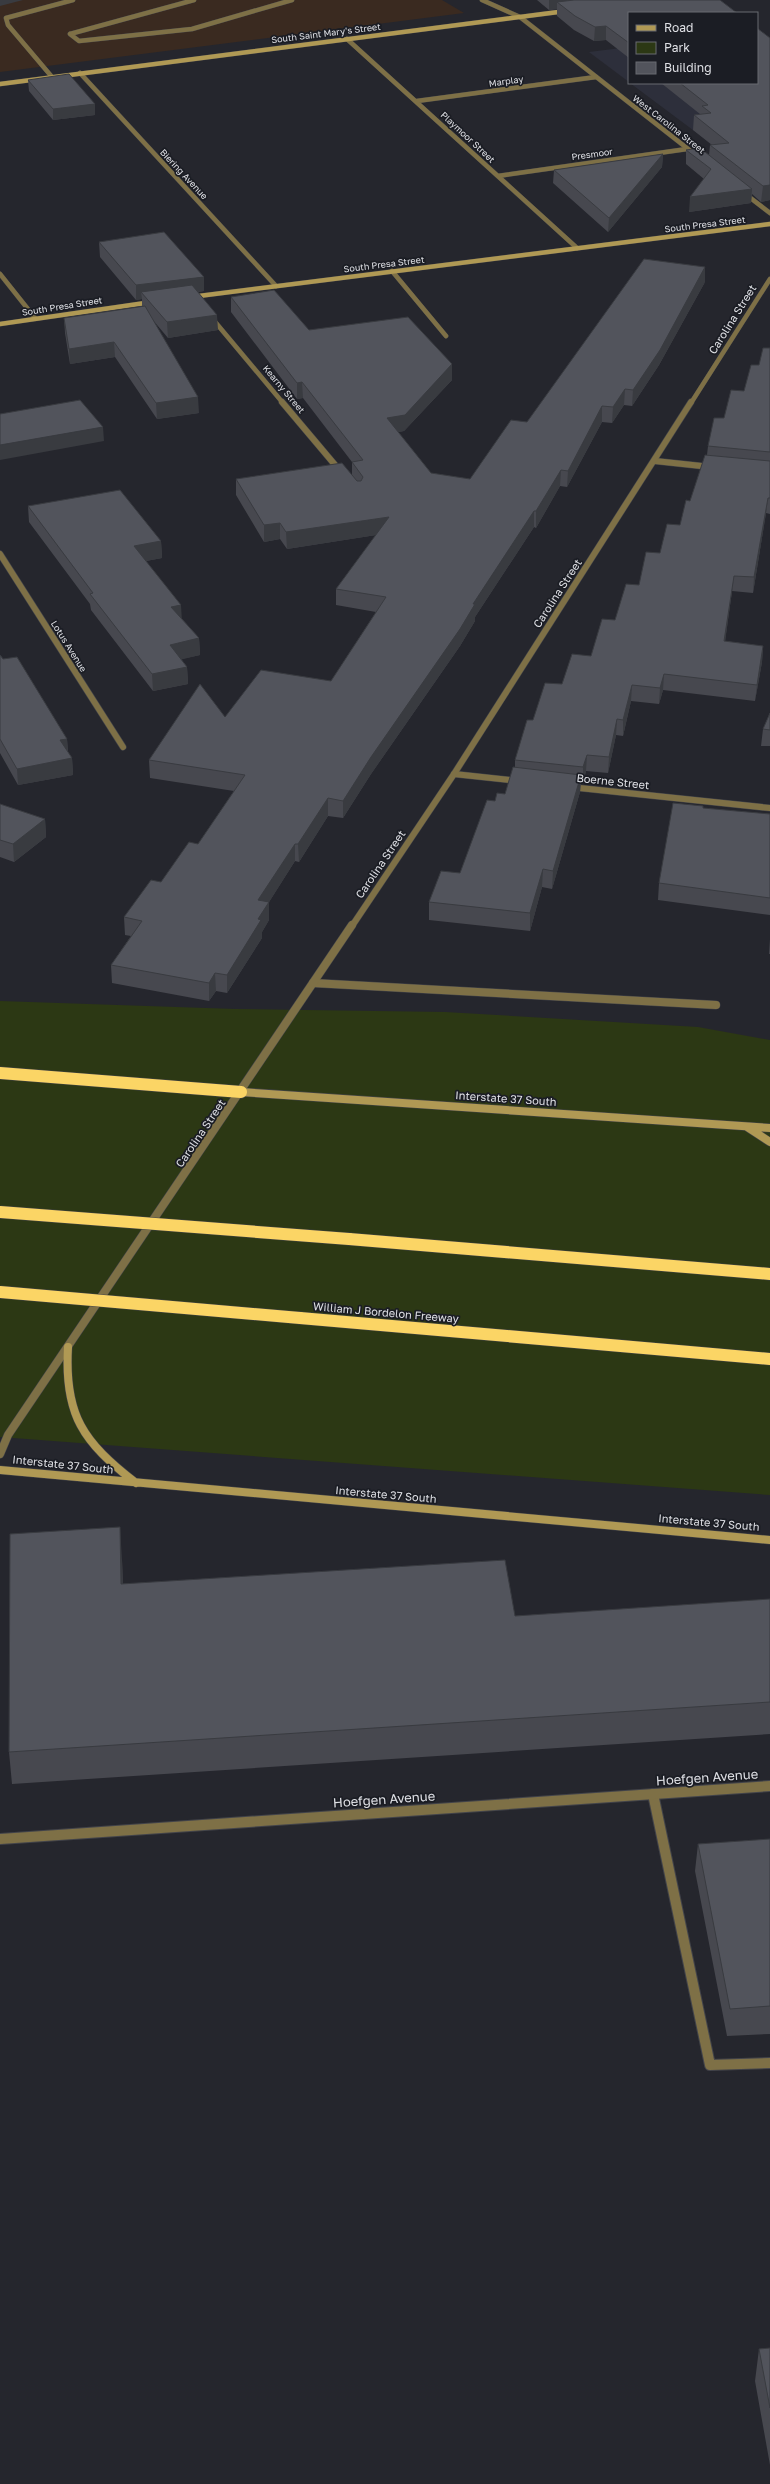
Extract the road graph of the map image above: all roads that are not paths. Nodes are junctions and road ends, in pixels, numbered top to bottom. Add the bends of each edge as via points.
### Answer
1 (74, 0) edge
2 (194, 0) edge
3 (292, 0) edge
4 (482, 0) edge
5 (575, 10) edge
6 (520, 17) junction
7 (347, 39) junction
8 (80, 73) junction
9 (52, 77) junction
10 (596, 77) junction
11 (0, 84) edge
12 (417, 101) junction
13 (688, 149) junction
14 (700, 158) edge
15 (498, 176) junction
16 (742, 191) edge
17 (770, 214) edge
18 (770, 224) edge
19 (577, 248) junction
20 (392, 271) junction
21 (0, 274) edge
22 (770, 279) edge
23 (276, 286) junction
24 (194, 296) junction
25 (186, 297) edge
26 (156, 301) edge
27 (200, 304) edge
28 (205, 310) edge
29 (34, 318) junction
30 (0, 324) edge
31 (446, 336) dead end
32 (655, 461) junction
33 (718, 467) edge
34 (344, 475) edge
35 (0, 554) edge
36 (123, 748) dead end
37 (454, 774) junction
38 (527, 782) edge
39 (558, 785) edge
40 (770, 808) edge
41 (313, 983) junction
42 (716, 1005) dead end
43 (0, 1073) edge
44 (241, 1092) junction
45 (745, 1126) junction
46 (770, 1128) edge
47 (770, 1142) edge
48 (0, 1212) edge
49 (770, 1274) edge
50 (0, 1292) edge
51 (68, 1347) junction
52 (770, 1359) edge
53 (0, 1454) edge
54 (0, 1470) edge
55 (137, 1483) junction
56 (767, 1538) edge
57 (770, 1786) edge
58 (653, 1794) junction
59 (0, 1839) edge
60 (770, 2063) edge

1 - 9 street via 6,18 8,25
2 - 3 street via 70,34 79,41 192,29
4 - 6 street, West Carolina Street
5 - 6 main road, South Saint Mary's Street
6 - 7 main road, South Saint Mary's Street
6 - 10 street, West Carolina Street
7 - 8 main road, South Saint Mary's Street
7 - 12 street, Playmoor Street
8 - 9 main road, South Saint Mary's Street
8 - 23 street, Biering Avenue
9 - 11 main road, South Saint Mary's Street
10 - 12 street, Marplay
10 - 13 street, West Carolina Street
12 - 15 street, Playmoor Street
13 - 14 street, West Carolina Street
13 - 15 street, Presmoor
15 - 19 street, Playmoor Street
16 - 17 street
18 - 19 main road, South Presa Street
19 - 20 main road, South Presa Street
20 - 23 main road, South Presa Street
20 - 31 street
21 - 29 street
22 - 32 street, Carolina Street
23 - 24 main road, South Presa Street
24 - 25 main road, South Presa Street
24 - 27 street
26 - 29 main road, South Presa Street
28 - 34 street, Kearny Street
29 - 30 main road, South Presa Street
32 - 33 street
32 - 37 street, Carolina Street
35 - 36 street, Lotus Avenue
37 - 38 street
37 - 41 street, Carolina Street
39 - 40 street, Boerne Street
41 - 42 street
41 - 44 street, Carolina Street
43 - 44 highway
44 - 45 main road, Interstate 37 South
44 - 51 street, Carolina Street
45 - 46 main road, Interstate 37 South
45 - 47 main road
48 - 49 highway, bridge
50 - 52 highway, William J Bordelon Freeway, bridge
51 - 53 street, Carolina Street via 8,1435
51 - 55 main road via 66,1389 82,1430 96,1450 115,1468
54 - 55 main road, Interstate 37 South
55 - 56 main road, Interstate 37 South
57 - 58 street, Hoefgen Avenue
58 - 59 street, Hoefgen Avenue
58 - 60 street via 710,2065

